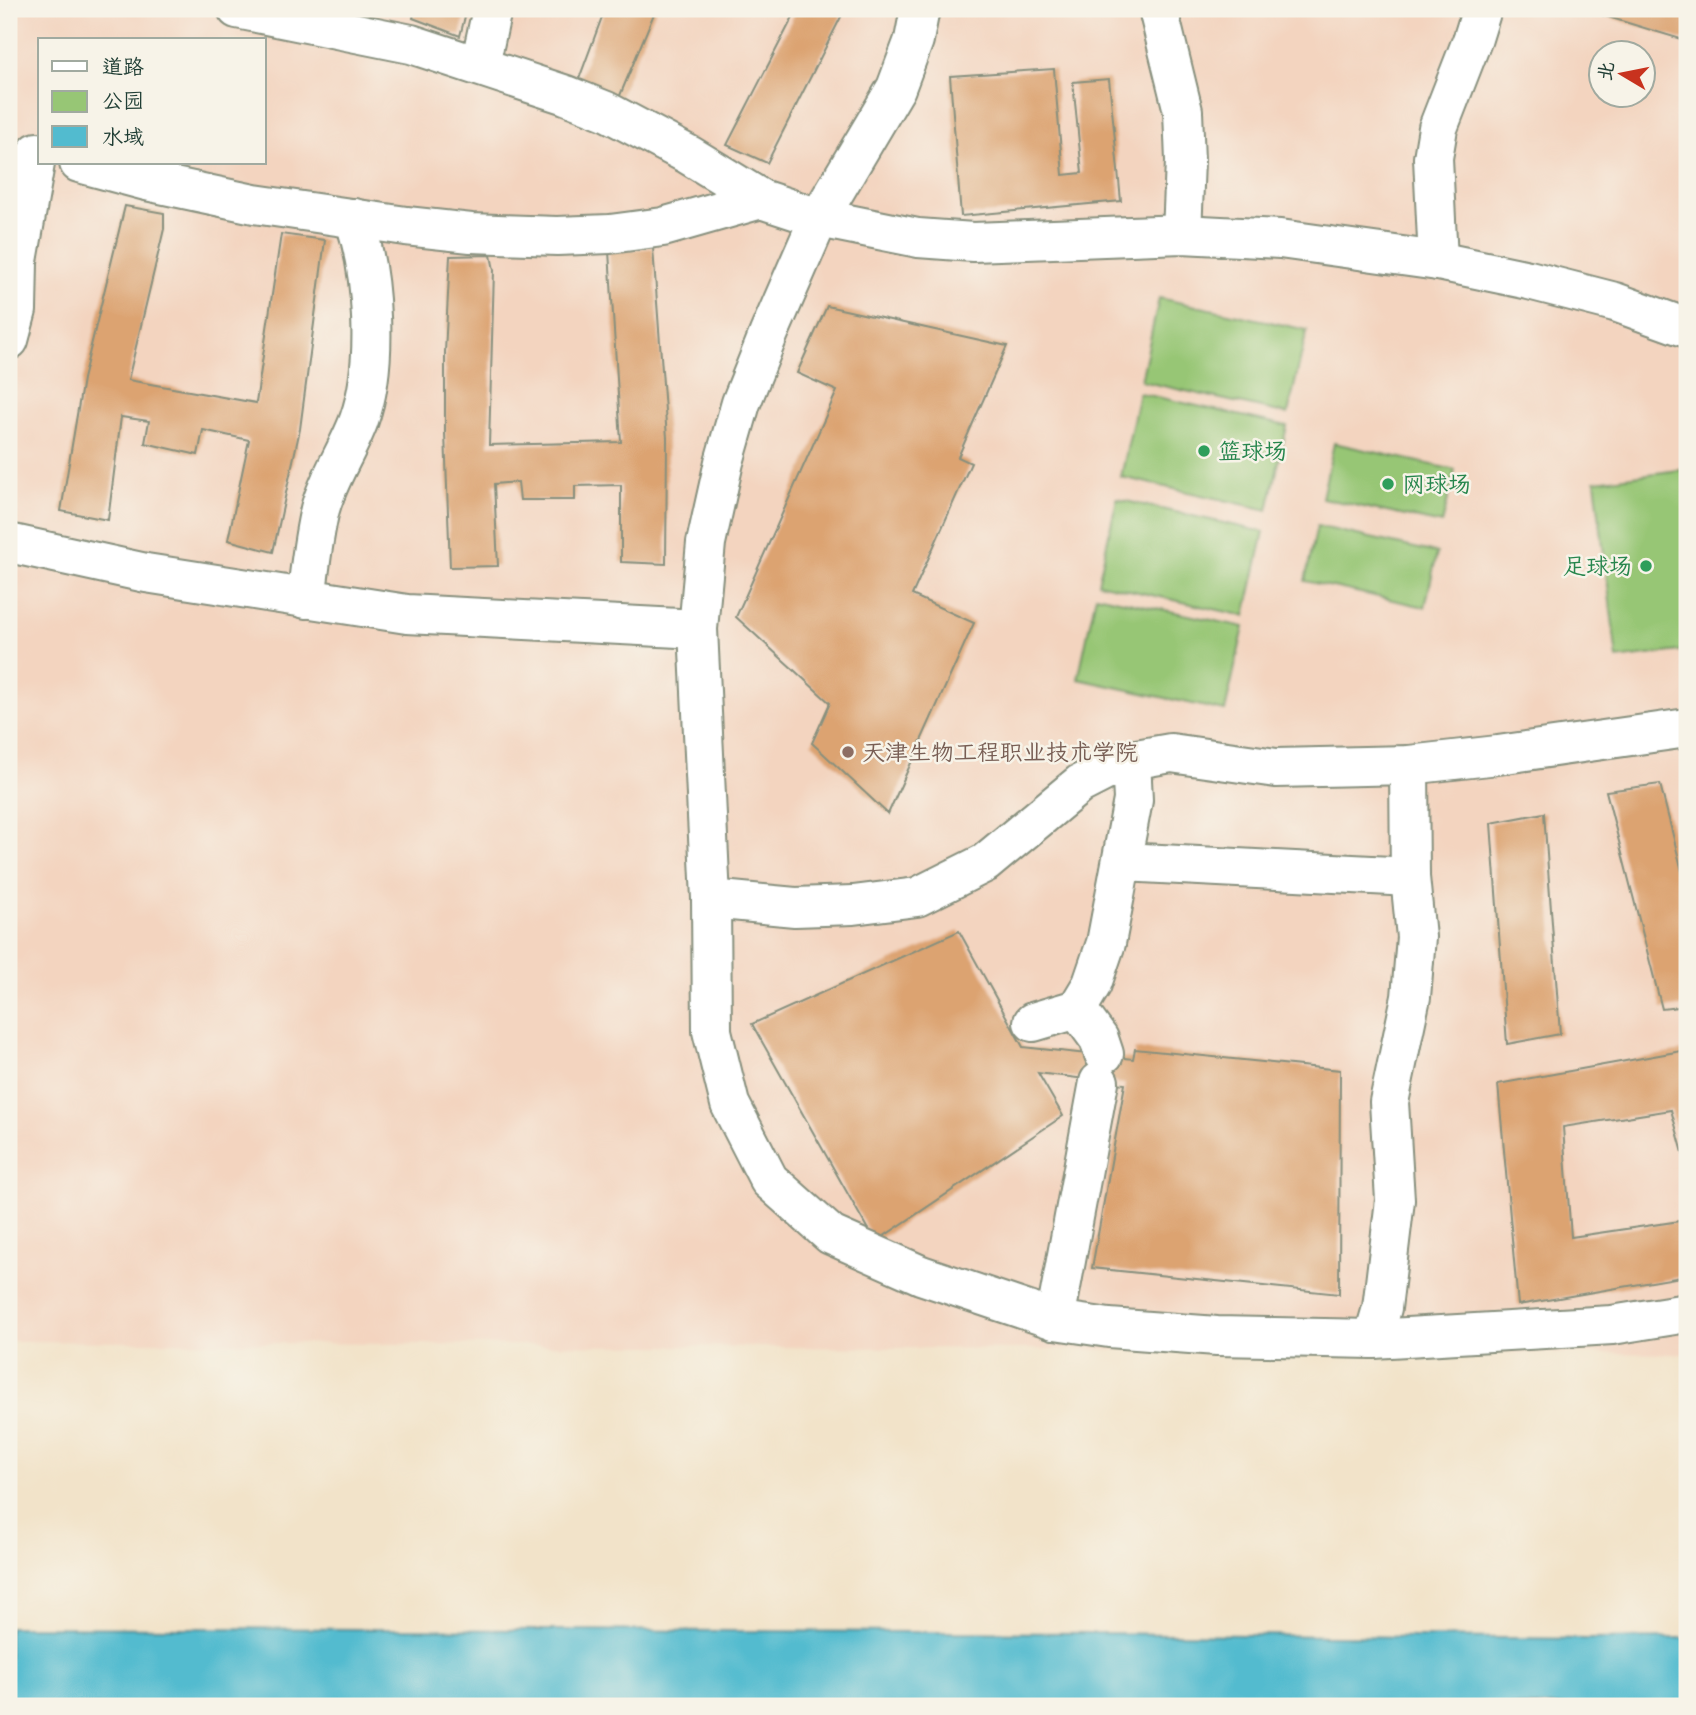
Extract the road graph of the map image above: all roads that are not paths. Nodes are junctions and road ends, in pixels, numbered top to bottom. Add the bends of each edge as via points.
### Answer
1 (237, 9) edge
2 (492, 9) edge
3 (920, 9) edge
4 (1158, 9) edge
5 (1482, 9) edge
6 (480, 65) junction
7 (29, 148) edge
8 (83, 164) edge
9 (761, 199) junction
10 (354, 218) junction
11 (819, 218) junction
12 (1182, 234) junction
13 (1438, 261) junction
14 (1687, 328) edge
15 (9, 340) edge
16 (9, 543) edge
17 (306, 599) junction
18 (698, 629) junction
19 (1687, 728) edge
20 (1131, 760) junction
21 (1409, 765) junction
22 (1123, 862) junction
23 (1410, 877) junction
24 (711, 899) junction
25 (1077, 1009) junction
26 (1033, 1022) dead end
27 (1687, 1313) edge
28 (1055, 1320) junction
29 (1373, 1339) junction

1 - 6 lane via 411,44
2 - 6 lane
3 - 11 lane via 914,40 895,88
4 - 12 lane via 1183,111
5 - 13 lane via 1438,128 1433,158
6 - 9 lane via 606,111
7 - 15 lane via 18,310
8 - 10 lane via 254,204
9 - 10 lane via 663,227 610,234 471,233
9 - 11 lane
10 - 17 lane via 363,245 370,363 359,419 320,510
11 - 12 lane via 918,238 973,242
11 - 18 lane via 741,403 706,542
12 - 13 lane via 1280,239
13 - 14 lane via 1615,302
16 - 17 lane via 146,573
17 - 18 lane via 407,614
18 - 24 lane
19 - 21 lane
20 - 21 lane via 1171,753 1276,768
20 - 22 lane via 1133,800
20 - 24 lane via 1080,784 985,863 917,897 795,907
21 - 23 lane
22 - 23 lane
22 - 25 lane via 1106,943 1092,984
23 - 29 lane via 1416,937 1411,997 1389,1101 1395,1200 1382,1308
24 - 28 lane via 712,1031 730,1104 769,1180 831,1236 920,1275
25 - 26 lane
25 - 28 lane via 1099,1039 1102,1068
27 - 29 lane via 1612,1325
28 - 29 lane via 1217,1336

